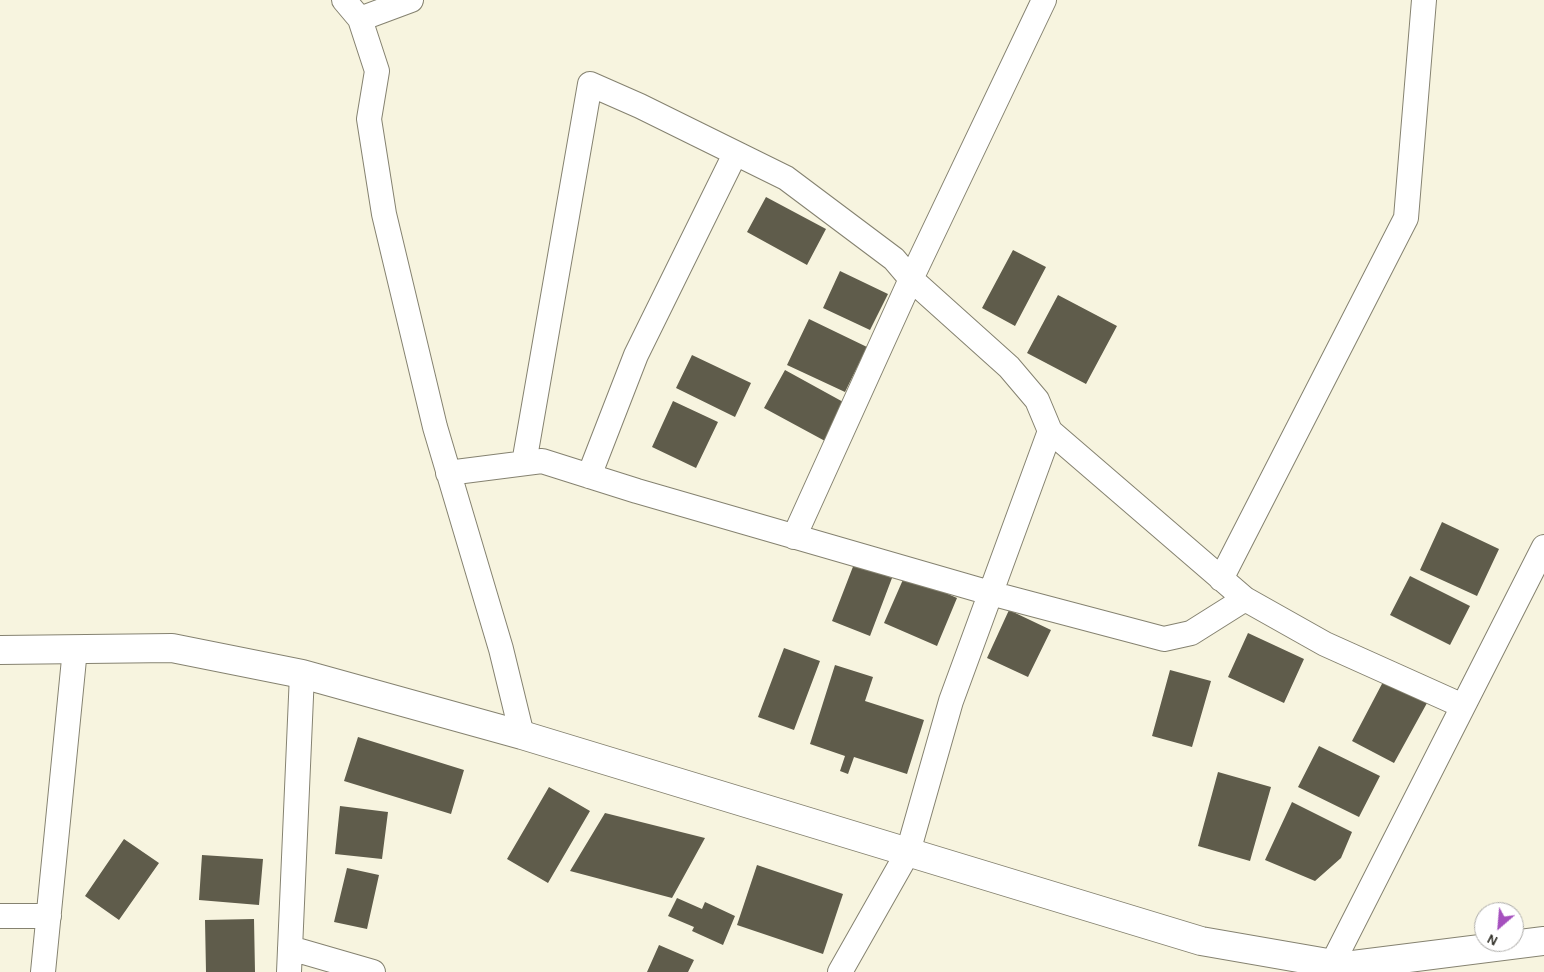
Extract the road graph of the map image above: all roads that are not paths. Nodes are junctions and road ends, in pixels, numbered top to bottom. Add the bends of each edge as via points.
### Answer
1 (344, 0) edge
2 (411, 0) edge
3 (1044, 0) edge
4 (1424, 0) edge
5 (360, 19) junction
6 (735, 154) junction
7 (911, 279) junction
8 (1050, 431) junction
9 (524, 463) junction
10 (448, 473) junction
11 (589, 476) junction
12 (794, 537) junction
13 (1544, 547) edge
14 (1221, 579) junction
15 (990, 593) junction
16 (1246, 599) junction
17 (75, 649) junction
18 (0, 650) edge
19 (302, 674) junction
20 (1463, 706) junction
21 (522, 735) junction
22 (908, 852) junction
23 (0, 916) edge
24 (49, 916) junction
25 (1544, 942) edge
26 (290, 948) junction
27 (1437, 963) edge
28 (1330, 968) edge
29 (43, 972) edge
30 (289, 972) edge
31 (373, 972) edge
32 (840, 972) edge

1 - 5 street
2 - 5 street
3 - 7 street
4 - 14 street via 1406,218
5 - 10 street via 377,71 369,120 384,214
6 - 7 street via 786,178 894,260
6 - 9 street via 590,84
6 - 11 street via 636,355
7 - 8 street via 1009,367 1037,400
7 - 12 street
8 - 14 street
8 - 15 street
9 - 10 street
9 - 11 street via 542,461
10 - 21 street via 501,649
11 - 12 street
12 - 15 street
13 - 20 street
14 - 16 street
15 - 16 street via 1164,639 1191,633
15 - 22 street via 951,701
16 - 20 street via 1325,644
17 - 18 street
17 - 19 street via 172,648
17 - 24 street
19 - 21 street
19 - 26 street
20 - 28 street
21 - 22 street
22 - 28 street via 1201,941
22 - 32 street
23 - 24 street
24 - 29 street
25 - 27 street
26 - 30 street
26 - 31 street
27 - 28 street

